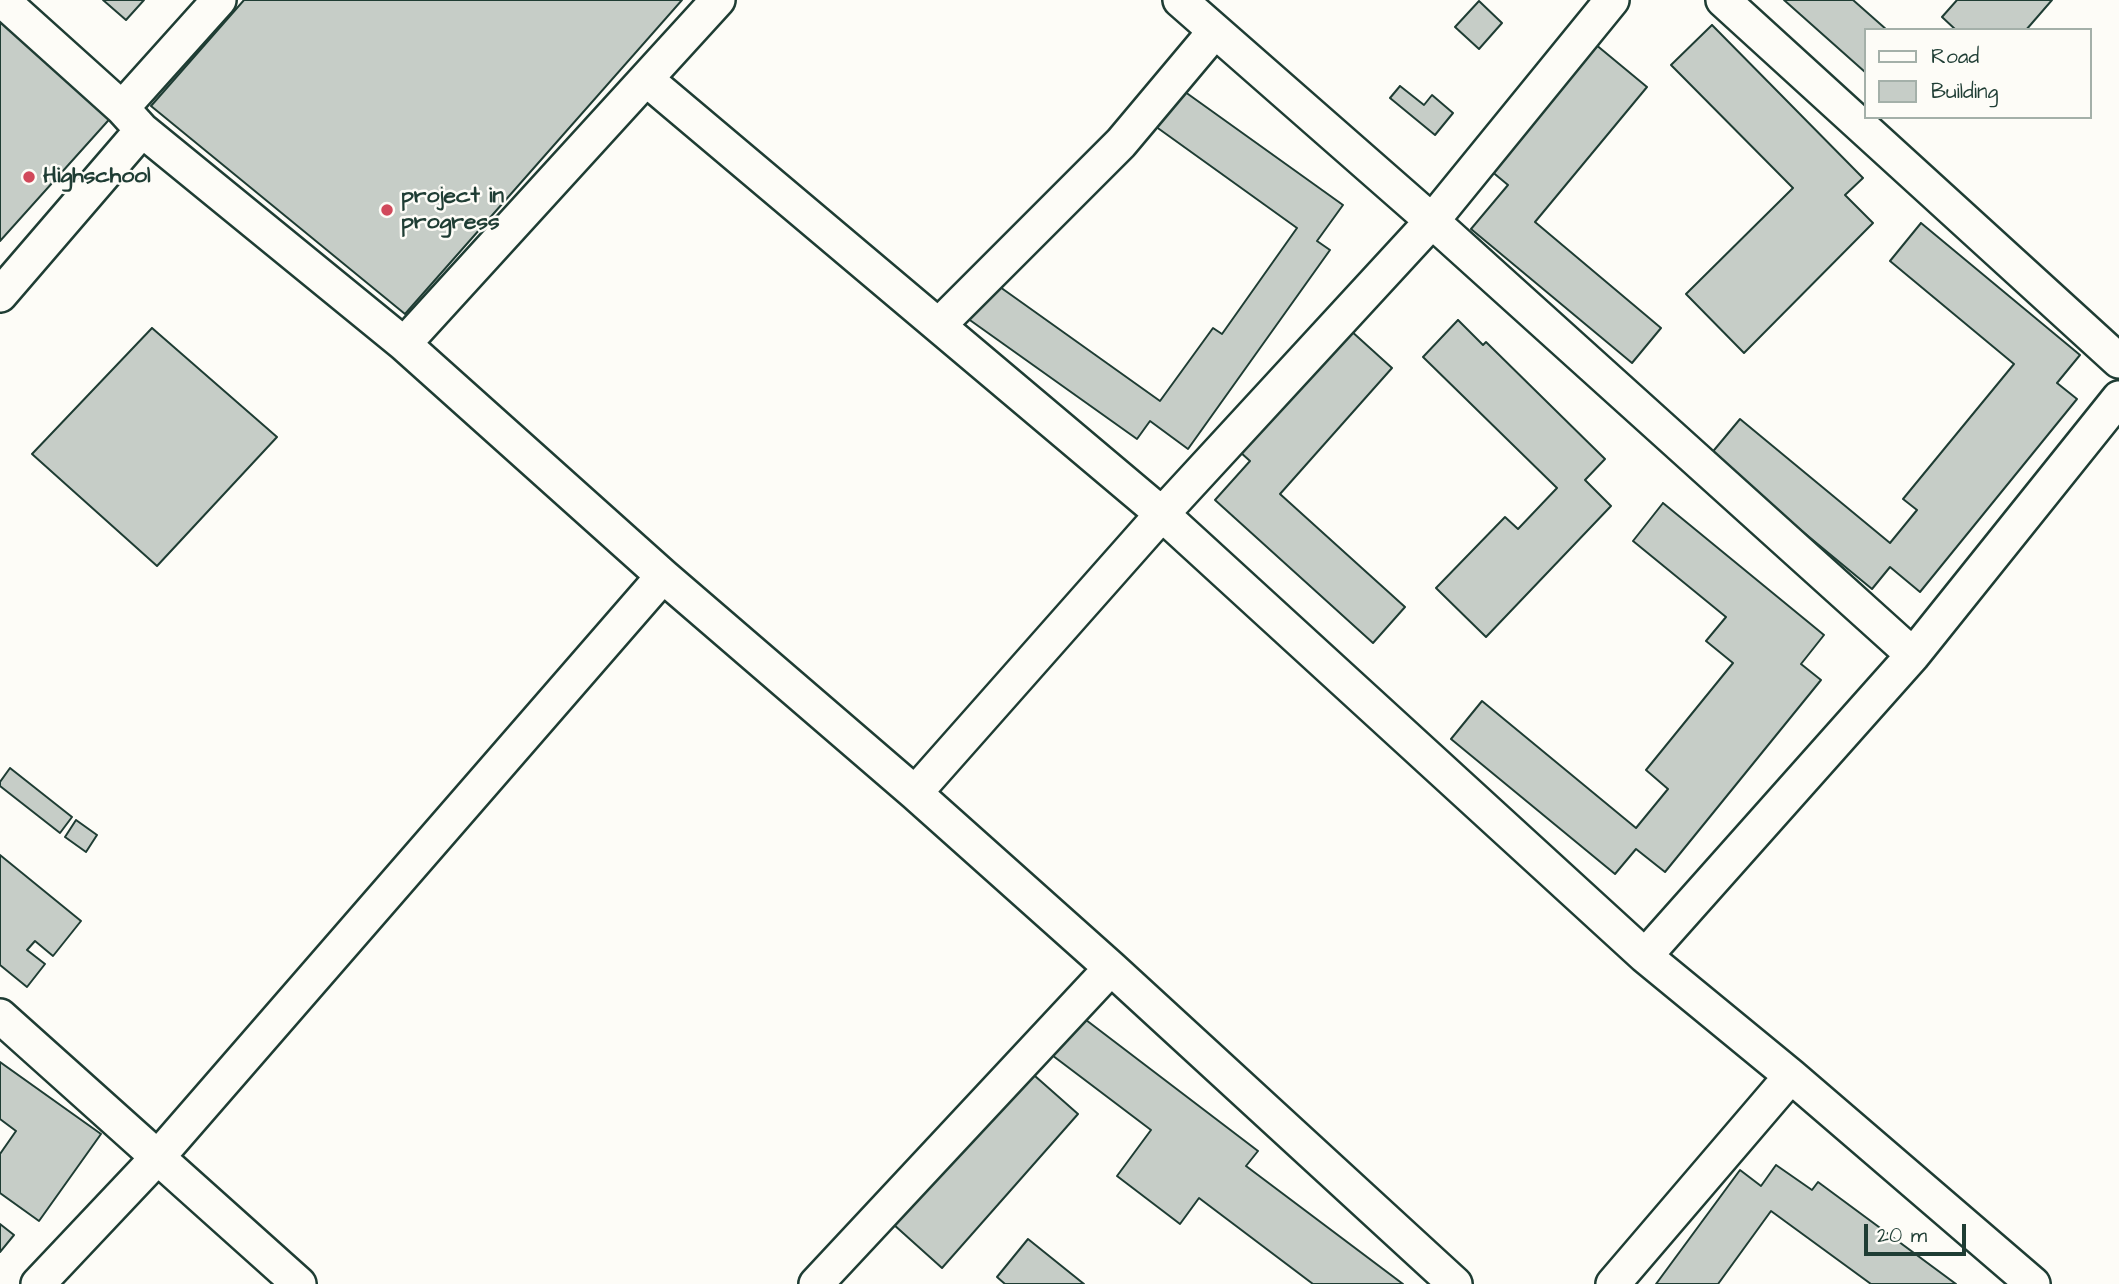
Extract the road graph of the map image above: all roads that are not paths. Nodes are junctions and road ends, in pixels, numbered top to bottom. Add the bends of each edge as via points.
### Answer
1 (2, 0) edge
2 (219, 0) edge
3 (718, 0) edge
4 (1180, 0) edge
5 (1612, 0) edge
6 (1723, 0) edge
7 (1215, 31) junction
8 (646, 79) junction
9 (132, 119) junction
10 (1432, 221) junction
11 (0, 295) edge
12 (939, 325) junction
13 (404, 344) junction
14 (2119, 361) edge
15 (2119, 398) edge
16 (1162, 514) junction
17 (663, 576) junction
18 (1913, 655) junction
19 (915, 793) junction
20 (1645, 956) junction
21 (1111, 968) junction
22 (0, 1016) edge
23 (1791, 1076) junction
24 (157, 1158) junction
25 (38, 1284) edge
26 (299, 1284) edge
27 (816, 1284) edge
28 (1455, 1284) edge
29 (1613, 1284) edge
30 (2033, 1284) edge

1 - 9 street
2 - 9 street
3 - 8 street
4 - 7 street
5 - 10 street
6 - 14 street
7 - 10 street
7 - 12 street via 1121,143
8 - 12 street
8 - 13 street
9 - 11 street
9 - 13 street
10 - 16 street
10 - 18 street
12 - 16 street
13 - 17 street
15 - 18 street
16 - 19 street
16 - 20 street
17 - 19 street
17 - 24 street
18 - 20 street
19 - 21 street
20 - 23 street
21 - 27 street
21 - 28 street
22 - 24 street
23 - 29 street
23 - 30 street
24 - 25 street
24 - 26 street

